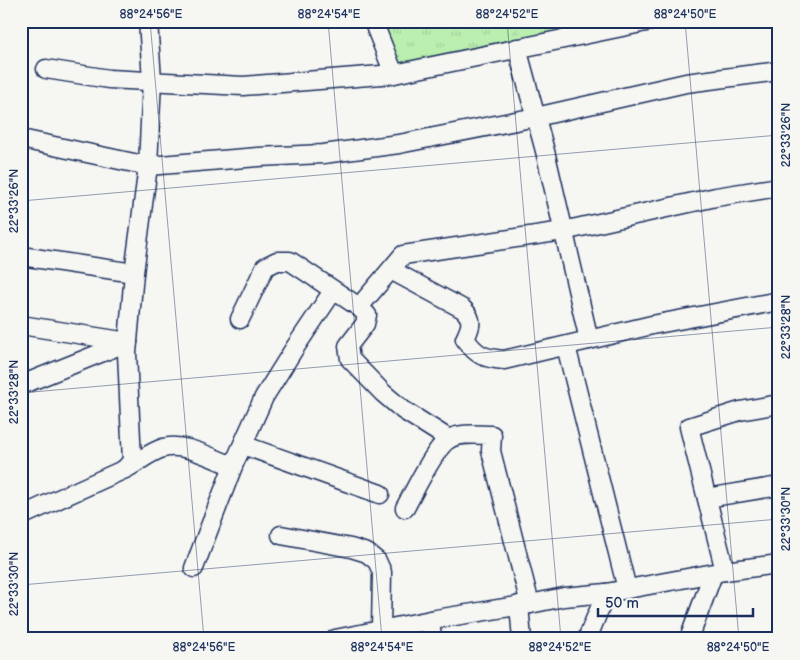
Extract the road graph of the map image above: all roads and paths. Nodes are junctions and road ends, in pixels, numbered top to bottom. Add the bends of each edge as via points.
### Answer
1 (148, 21) edge
2 (372, 21) edge
3 (651, 21) edge
4 (517, 48) junction
5 (46, 69) dead end
6 (779, 71) edge
7 (394, 74) junction
8 (152, 80) junction
9 (536, 117) junction
10 (21, 139) edge
11 (148, 166) junction
12 (779, 187) edge
13 (563, 231) junction
14 (21, 256) edge
15 (391, 270) junction
16 (134, 273) junction
17 (333, 291) junction
18 (779, 301) edge
19 (359, 307) junction
20 (240, 319) dead end
21 (21, 325) edge
22 (589, 340) junction
23 (128, 342) junction
24 (566, 346) junction
25 (21, 385) edge
26 (779, 404) edge
27 (449, 439) junction
28 (243, 446) junction
29 (233, 466) junction
30 (126, 469) junction
31 (779, 486) edge
32 (380, 494) dead end
33 (707, 498) junction
34 (405, 508) dead end
35 (21, 516) edge
36 (281, 535) dead end
37 (779, 564) edge
38 (194, 568) dead end
39 (719, 573) junction
40 (627, 589) junction
41 (606, 593) junction
42 (525, 605) junction
43 (430, 620) junction
44 (381, 630) junction
45 (343, 638) edge
46 (432, 639) edge
47 (522, 639) edge
48 (587, 639) edge
49 (689, 639) edge

1 - 8 street
2 - 7 street
3 - 4 street
4 - 7 street
4 - 9 street
5 - 8 street via 109,79
6 - 9 street via 686,83
7 - 8 street via 243,86
8 - 11 street
9 - 11 street via 400,144 323,154
9 - 13 street
10 - 11 street
11 - 16 street
12 - 13 street via 716,197
13 - 15 street via 403,255
13 - 22 street
14 - 16 street
15 - 19 street
15 - 24 street via 463,309 470,316 471,326 465,339 474,352 488,359 504,360
16 - 23 street
17 - 19 street
17 - 20 street via 290,261 277,261 265,268
17 - 28 street via 264,397
18 - 22 street
19 - 27 street via 367,316 365,324 348,346 350,359 403,410
21 - 23 street
22 - 24 street
23 - 25 street
23 - 30 street via 132,462
24 - 40 street
26 - 33 street via 740,411 689,427
27 - 34 street via 439,450
27 - 42 street via 461,435 492,435 491,451
28 - 29 street
28 - 32 street
29 - 30 street via 173,446 160,449
29 - 38 street
30 - 35 street
31 - 33 street
33 - 39 street
36 - 44 street via 351,548 377,561 382,572
37 - 39 street
39 - 40 street
39 - 49 street
40 - 41 street
41 - 42 street
41 - 48 street
42 - 43 street
42 - 47 street
43 - 44 street
43 - 46 street
44 - 45 street

